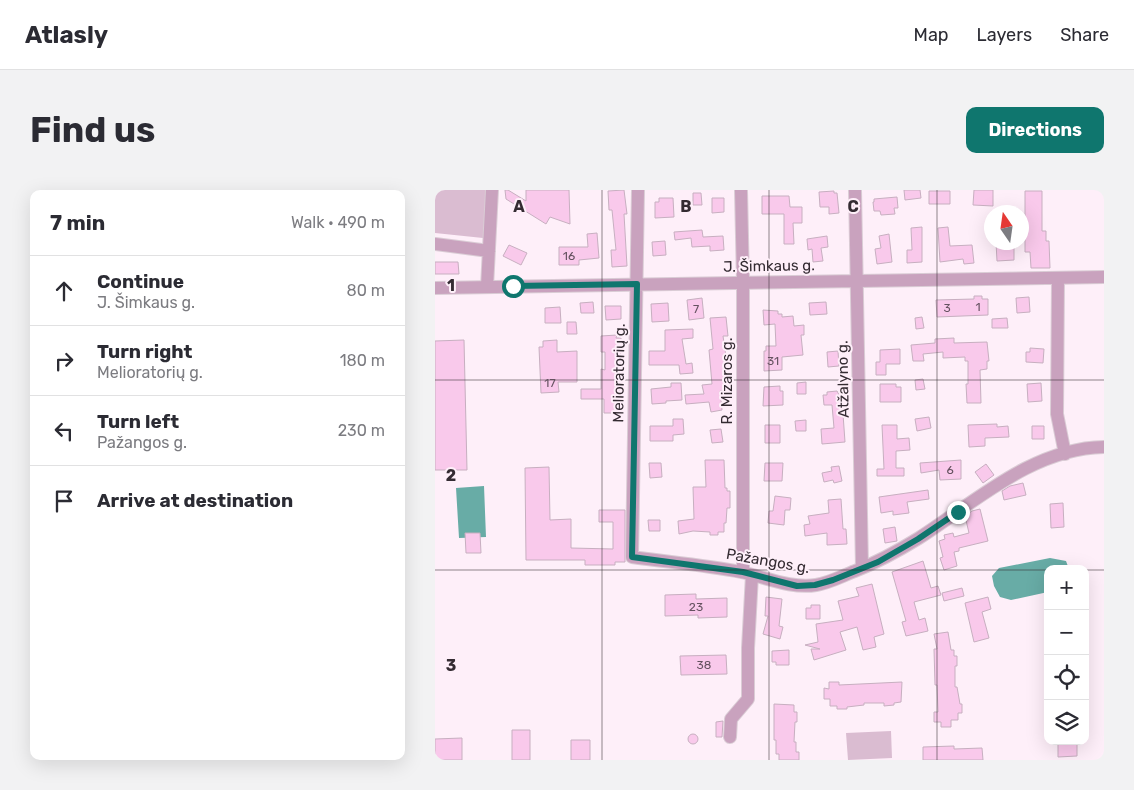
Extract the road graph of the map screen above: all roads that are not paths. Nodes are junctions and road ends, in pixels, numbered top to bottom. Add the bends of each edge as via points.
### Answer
1 (492, 190) edge
2 (638, 190) edge
3 (741, 190) edge
4 (855, 190) edge
5 (435, 244) edge
6 (489, 251) junction
7 (1104, 277) edge
8 (1058, 278) junction
9 (858, 280) junction
10 (743, 282) junction
11 (637, 284) junction
12 (487, 287) junction
13 (435, 288) edge
14 (1104, 447) edge
15 (1065, 454) junction
16 (632, 557) joint
17 (862, 568) junction
18 (747, 574) junction
19 (730, 737) dead end

1 - 6 street
2 - 11 street, Melioratorių g.
3 - 10 street, R. Mizaros g.
4 - 9 street, Atžalyno g.
5 - 6 street
6 - 12 street
7 - 8 street, J. Šimkaus g.
8 - 9 street, J. Šimkaus g.
8 - 15 street via 1057,414
9 - 10 street, J. Šimkaus g.
9 - 17 street, Atžalyno g.
10 - 11 street, J. Šimkaus g.
10 - 18 street, R. Mizaros g.
11 - 12 street, J. Šimkaus g.
11 - 16 street, Melioratorių g.
12 - 13 street, J. Šimkaus g.
14 - 15 street, Pažangos g.
15 - 17 street, Pažangos g. via 1043,461 997,485 918,539
16 - 18 street, Pažangos g.
17 - 18 street, Pažangos g. via 815,585 797,586
18 - 19 street, R. Mizaros g. via 748,699 731,719

